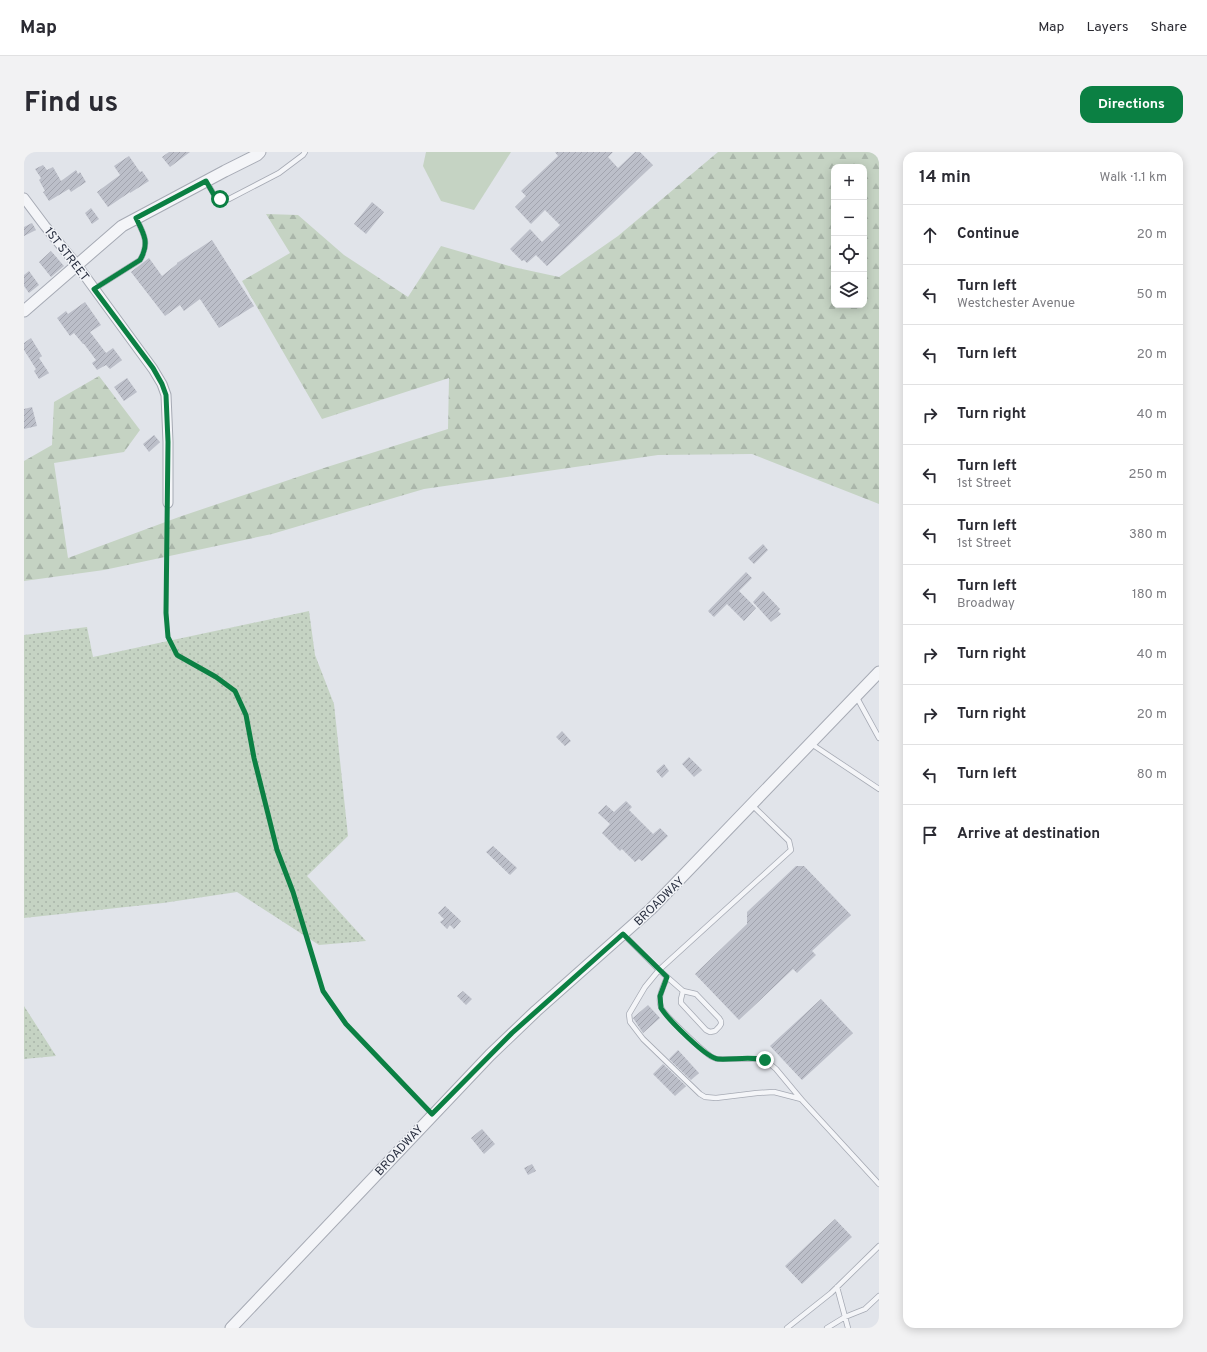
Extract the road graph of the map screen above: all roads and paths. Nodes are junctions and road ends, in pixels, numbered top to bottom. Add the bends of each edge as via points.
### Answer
1 (260, 152) edge
2 (305, 152) edge
3 (206, 181) junction
4 (24, 198) edge
5 (136, 218) junction
6 (77, 265) junction
7 (94, 289) junction
8 (24, 312) edge
9 (168, 504) joint
10 (879, 672) edge
11 (856, 696) junction
12 (879, 738) edge
13 (810, 743) junction
14 (879, 789) edge
15 (752, 805) junction
16 (623, 934) junction
17 (659, 970) junction
18 (667, 977) junction
19 (683, 990) junction
20 (801, 1099) junction
21 (432, 1114) junction
22 (879, 1184) edge
23 (879, 1246) edge
24 (837, 1287) junction
25 (879, 1296) edge
26 (845, 1317) junction
27 (231, 1328) edge
28 (787, 1328) edge
29 (827, 1328) edge
30 (848, 1328) edge

1 - 3 street
2 - 3 lane via 279,173 233,198 216,198
3 - 5 street
4 - 6 street, 1ST STREET
5 - 6 street via 122,226
5 - 7 lane via 145,236 146,245 140,260
6 - 7 street, 1ST STREET
6 - 8 street
7 - 9 street, 1ST STREET via 153,368 166,395
9 - 21 path via 168,637 177,655 235,691 246,715 277,850 293,892 323,991 346,1024
10 - 11 street, BROADWAY
11 - 12 lane
11 - 13 street, BROADWAY
13 - 14 lane
13 - 15 street, BROADWAY
15 - 16 street, BROADWAY via 678,882
15 - 17 lane via 789,841 791,850
16 - 17 lane
16 - 21 street, BROADWAY via 512,1033
17 - 18 lane
17 - 20 lane via 634,1004 629,1014 630,1022 643,1039 700,1094 716,1098 774,1092
18 - 19 lane
18 - 20 lane via 660,996 661,1008 698,1046 717,1059 765,1060
19 - 19 lane via 681,1003 706,1030 715,1032 721,1024 720,1018 696,994
20 - 22 lane
21 - 27 street, BROADWAY
23 - 24 lane
24 - 26 lane
24 - 28 lane
25 - 26 lane via 865,1309
26 - 29 lane
26 - 30 lane

